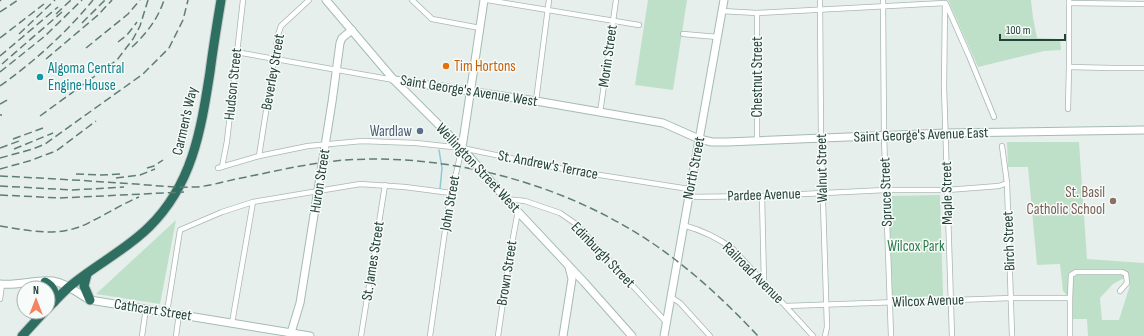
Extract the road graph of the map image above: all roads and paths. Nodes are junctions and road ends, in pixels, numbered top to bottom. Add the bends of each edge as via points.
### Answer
1 (221, 0) edge
2 (243, 0) edge
3 (309, 0) edge
4 (326, 0) edge
5 (412, 0) edge
6 (484, 0) edge
7 (487, 0) edge
8 (549, 0) edge
9 (616, 0) edge
10 (724, 0) edge
11 (820, 0) edge
12 (883, 0) edge
13 (944, 1) edge
14 (1069, 1) edge
15 (1131, 2) edge
16 (1144, 4) edge
17 (883, 6) junction
18 (820, 9) junction
19 (548, 10) junction
20 (722, 11) junction
21 (757, 12) junction
22 (614, 21) junction
23 (639, 25) dead end
24 (480, 28) junction
25 (352, 30) junction
26 (683, 34) dead end
27 (718, 37) junction
28 (236, 52) junction
29 (274, 59) junction
30 (1069, 67) junction
31 (1144, 68) edge
32 (336, 70) junction
33 (394, 80) junction
34 (470, 92) junction
35 (536, 101) junction
36 (1068, 109) dead end
37 (600, 112) junction
38 (994, 117) dead end
39 (1144, 130) edge
40 (946, 133) junction
41 (884, 136) junction
42 (699, 139) junction
43 (821, 139) junction
44 (757, 141) junction
45 (326, 145) junction
46 (1002, 146) dead end
47 (462, 148) junction
48 (474, 151) junction
49 (259, 156) junction
50 (473, 161) junction
51 (220, 168) joint
52 (1007, 183) junction
53 (385, 185) junction
54 (689, 189) junction
55 (319, 190) junction
56 (886, 190) junction
57 (947, 190) junction
58 (451, 193) junction
59 (822, 193) junction
60 (762, 196) junction
61 (688, 197) junction
62 (506, 199) junction
63 (253, 202) junction
64 (518, 211) junction
65 (683, 225) junction
66 (568, 265) junction
67 (87, 274) junction
68 (56, 282) edge
69 (584, 282) junction
70 (764, 283) junction
71 (1, 284) edge
72 (16, 284) edge
73 (571, 285) junction
74 (69, 287) junction
75 (1120, 291) dead end
76 (671, 297) junction
77 (1011, 298) junction
78 (1070, 298) junction
79 (0, 299) edge
80 (56, 300) edge
81 (90, 300) junction
82 (951, 301) junction
83 (890, 303) junction
84 (786, 306) junction
85 (826, 306) junction
86 (146, 308) junction
87 (167, 312) junction
88 (179, 314) junction
89 (37, 320) edge
90 (232, 322) junction
91 (666, 322) junction
92 (290, 334) edge
93 (22, 336) edge
94 (142, 336) edge
95 (176, 336) edge
96 (310, 336) edge
97 (361, 336) edge
98 (430, 336) edge
99 (498, 336) edge
100 (563, 336) edge
101 (632, 336) edge
102 (664, 336) edge
103 (710, 336) edge
104 (813, 336) edge
105 (825, 336) edge
106 (891, 336) edge
107 (952, 336) edge
108 (1012, 336) edge
109 (1070, 336) edge

1 - 67 highway, Carmen's Way via 204,112 192,160 180,187 149,227
2 - 28 street, Hudson Street
3 - 29 street, Beverley Street via 281,26
4 - 25 street, Wellington Street West
5 - 24 street via 432,19
6 - 24 street, John Street
7 - 19 street
8 - 19 street
9 - 22 street, Morin Street
10 - 20 street, North Street
11 - 18 street, Walnut Street
12 - 17 street, Spruce Street
13 - 17 street
13 - 38 street
13 - 40 street, Maple Street
14 - 15 street
14 - 30 street
15 - 16 street
17 - 18 street
17 - 41 street, Spruce Street
18 - 21 street
18 - 43 street, Walnut Street
19 - 22 street
19 - 35 street
20 - 21 street
20 - 27 street, North Street
21 - 44 street, Chestnut Street
22 - 23 street
22 - 37 street, Morin Street
24 - 34 street, John Street
25 - 32 street, Huron Street via 342,38
25 - 33 street, Wellington Street West
26 - 27 street
27 - 42 street, North Street
28 - 29 street, Saint George's Avenue West
28 - 51 street, Hudson Street via 227,141
29 - 32 street, Saint George's Avenue West
29 - 49 street, Beverley Street
30 - 31 street
30 - 36 street
32 - 33 street, Saint George's Avenue West
32 - 45 street, Huron Street
33 - 34 street, Saint George's Avenue West
33 - 47 street, Wellington Street West
34 - 35 street, Saint George's Avenue West
34 - 47 street, John Street
35 - 37 street, Saint George's Avenue West
37 - 42 street, Saint George's Avenue West via 663,123
39 - 40 street, Saint George's Avenue East
40 - 41 street, Saint George's Avenue East
40 - 57 street, Maple Street
41 - 43 street, Saint George's Avenue East
41 - 56 street, Spruce Street
42 - 44 street, Saint George's Avenue East via 719,142
42 - 54 street, North Street
43 - 44 street, Saint George's Avenue East
43 - 59 street, Walnut Street
45 - 47 street, St. Andrew's Terrace via 362,141 410,142
45 - 49 street, St. Andrew's Terrace
45 - 55 street, Huron Street
46 - 52 street, Birch Street
47 - 48 street, St. Andrew's Terrace
47 - 50 street, Wellington Street West
47 - 58 street, John Street
48 - 50 street
48 - 54 street, St. Andrew's Terrace via 568,170
49 - 51 street, St. Andrew's Terrace
50 - 62 street, Wellington Street West
52 - 57 street, Pardee Avenue via 999,186
52 - 77 street, Birch Street
53 - 55 street via 360,184
53 - 58 street
53 - 97 street, St. James Street
54 - 61 street, North Street
55 - 63 street
55 - 92 street, Huron Street via 300,303
56 - 57 street, Pardee Avenue
56 - 59 street, Pardee Avenue
56 - 83 street, Spruce Street
57 - 82 street, Maple Street
58 - 98 street, John Street
59 - 60 street, Pardee Avenue
59 - 85 street, Walnut Street
60 - 61 street, Pardee Avenue
60 - 70 street
61 - 65 street, North Street
62 - 64 street, Wellington Street West
62 - 91 street, Edinburgh Street via 525,200 560,213 576,224
63 - 87 street via 180,230
63 - 90 street
64 - 66 street, Wellington Street West
64 - 99 street, Brown Street
65 - 70 street, Railroad Avenue via 722,241 733,249
65 - 76 street, North Street
66 - 69 street, Wellington Street West
66 - 73 street
67 - 74 highway, Carmen's Way
67 - 81 highway via 84,286
68 - 74 street, Cathcart Street
69 - 73 street via 576,281
69 - 101 street, Wellington Street West
70 - 84 street, Railroad Avenue
71 - 72 street, Cathcart Street
71 - 79 street
73 - 100 street
74 - 80 highway, Carmen's Way
74 - 81 street, Cathcart Street
75 - 78 street via 1127,283 1126,274 1122,272 1076,272 1071,274
76 - 91 street, North Street
76 - 103 street via 680,303
77 - 78 street, Wilcox Avenue
77 - 82 street, Wilcox Avenue
77 - 108 street, Birch Street
78 - 109 street
81 - 86 street, Cathcart Street
82 - 83 street, Wilcox Avenue
82 - 107 street, Maple Street
83 - 85 street, Wilcox Avenue
83 - 106 street, Spruce Street
84 - 85 street, Wilcox Avenue
84 - 104 street, Railroad Avenue
85 - 105 street, Walnut Street
86 - 87 street, Cathcart Street
86 - 94 street
87 - 88 street, Cathcart Street
88 - 90 street, Cathcart Street
88 - 95 street
89 - 93 highway
90 - 92 street, Cathcart Street
91 - 102 street, North Street
92 - 96 street, Cathcart Street

